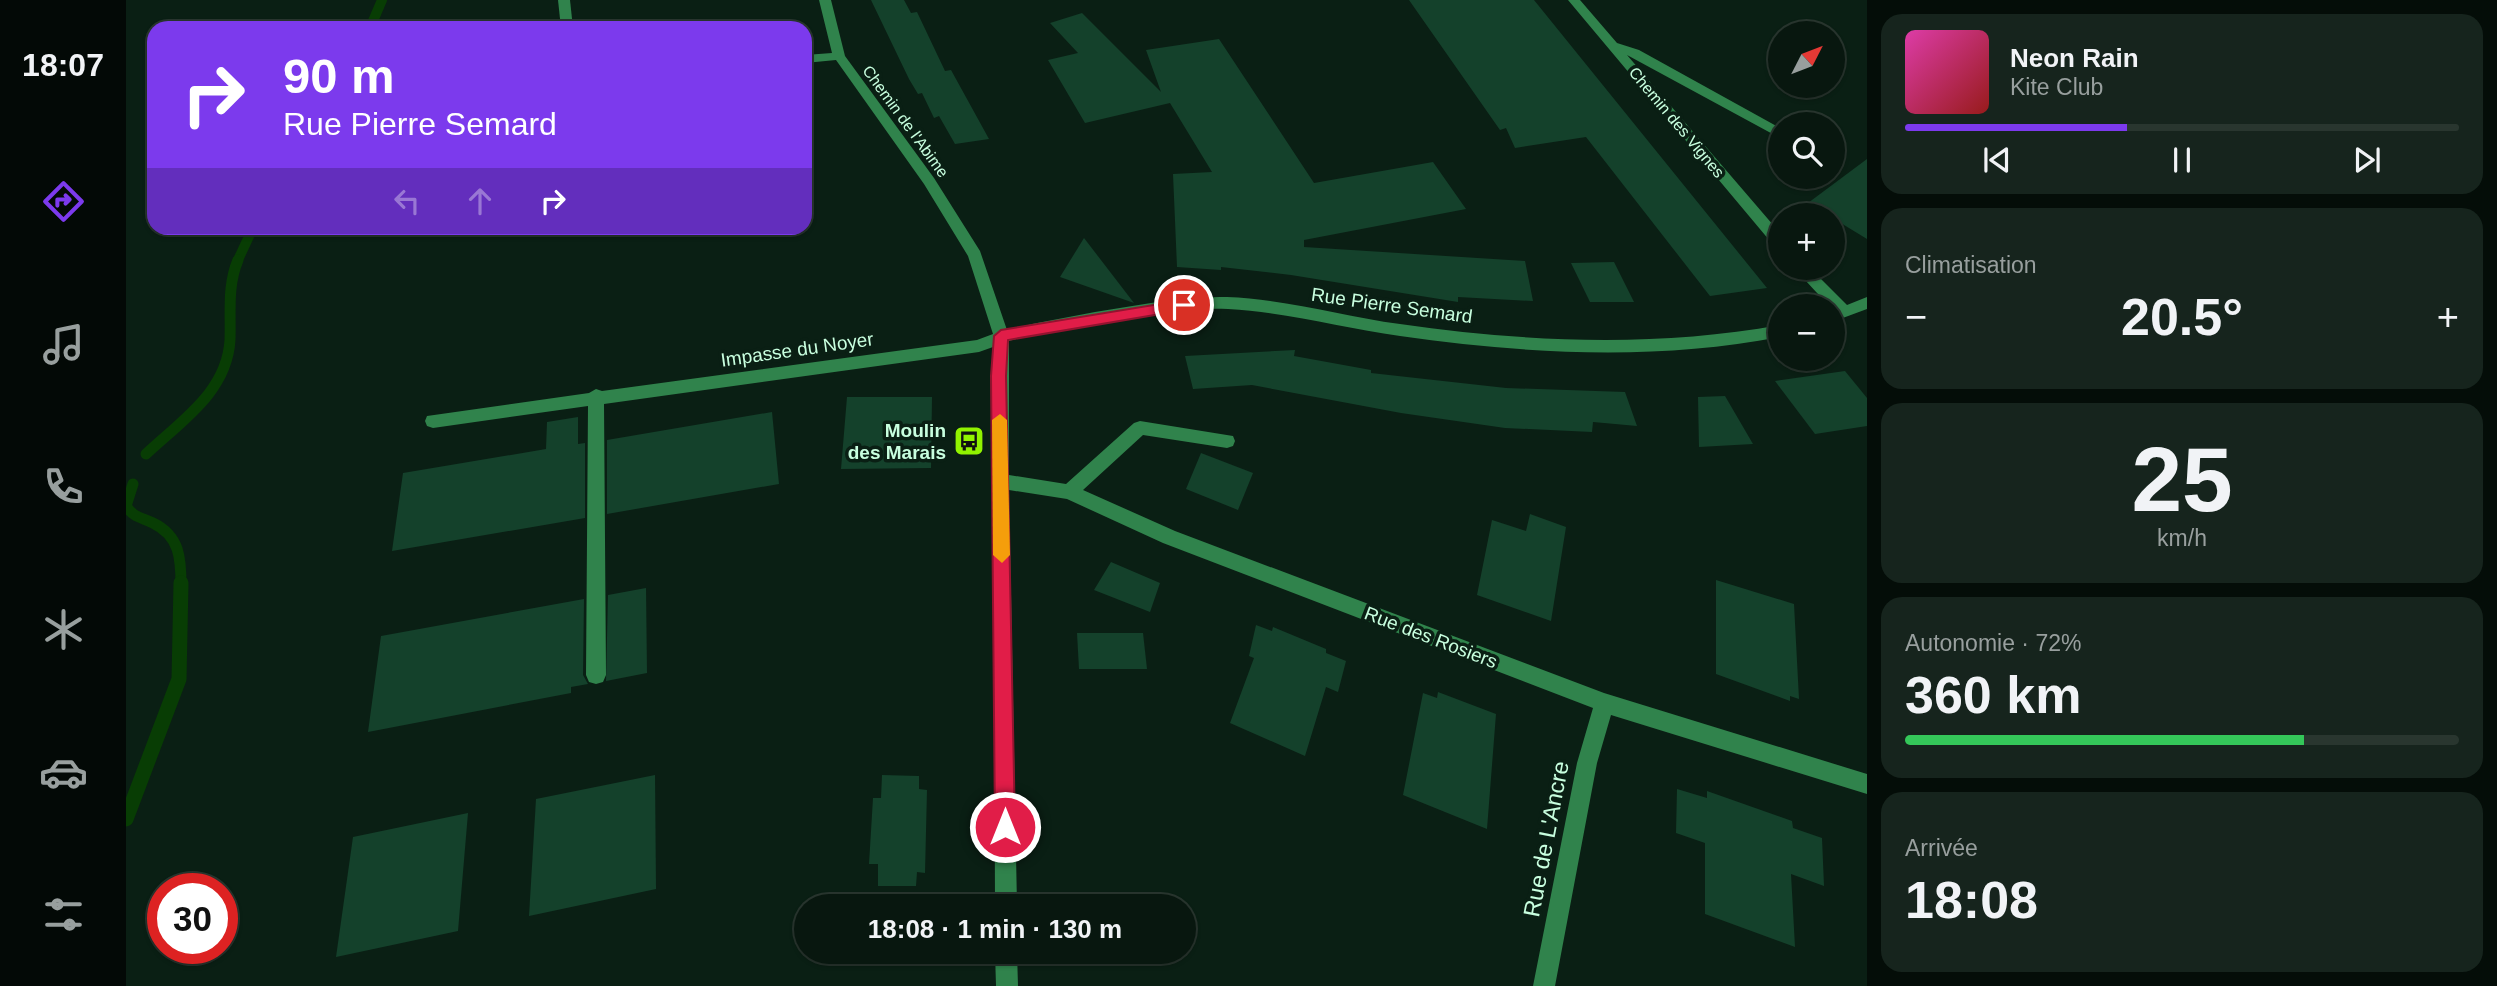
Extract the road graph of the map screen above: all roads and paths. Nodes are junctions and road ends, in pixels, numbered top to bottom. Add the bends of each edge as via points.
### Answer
1 (564, 0) edge
2 (825, 0) edge
3 (1574, 0) edge
4 (566, 21) edge
5 (1613, 46) junction
6 (839, 56) junction
7 (812, 58) edge
8 (1768, 127) edge
9 (1768, 229) edge
10 (1810, 280) edge
11 (1821, 294) edge
12 (1867, 303) edge
13 (1845, 312) edge
14 (1768, 334) edge
15 (1001, 336) junction
16 (596, 396) junction
17 (433, 421) dead end
18 (1227, 441) dead end
19 (1001, 481) junction
20 (1069, 492) junction
21 (596, 675) dead end
22 (1604, 703) junction
23 (1867, 784) edge
24 (1006, 894) edge
25 (1006, 964) edge
26 (1007, 986) edge
27 (1544, 986) edge

1 - 4 street
2 - 6 street, Chemin de l'Abime
3 - 5 street, Chemin des Vignes
5 - 8 street via 1635,53
5 - 9 street, Chemin des Vignes
6 - 7 street
6 - 15 street, Chemin de l'Abime via 929,181 975,255
10 - 11 street
12 - 13 street
14 - 15 street, Rue Pierre Semard via 1640,346 1507,341 1402,330 1268,307 1203,303
15 - 16 street, Impasse du Noyer via 979,346
15 - 19 street
16 - 17 street, Impasse du Noyer
16 - 21 street
18 - 20 street via 1140,428
19 - 20 street, Rue des Rosiers
19 - 24 street
20 - 22 street, Rue des Rosiers via 1169,537
22 - 23 street, Rue des Rosiers
22 - 27 street, Rue de L'Ancre via 1587,763
25 - 26 street

